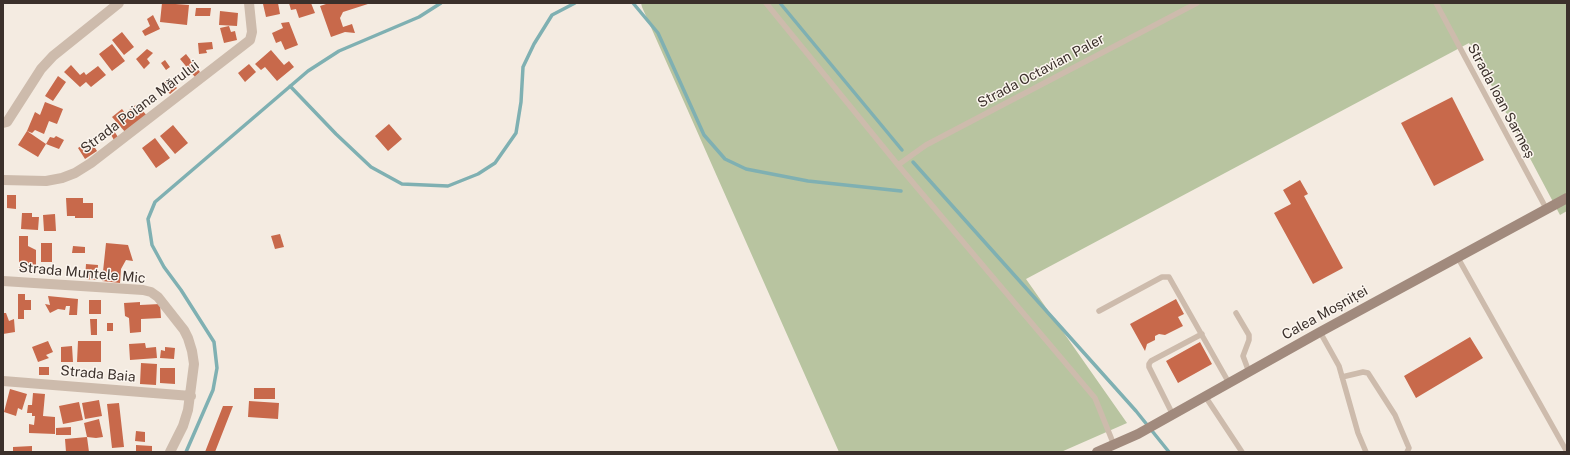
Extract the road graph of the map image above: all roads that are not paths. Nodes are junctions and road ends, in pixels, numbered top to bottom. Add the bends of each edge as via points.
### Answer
1 (119, 3) edge
2 (249, 3) edge
3 (766, 3) edge
4 (1197, 3) edge
5 (1436, 3) edge
6 (4, 124) edge
7 (898, 165) junction
8 (3, 180) edge
9 (1567, 198) edge
10 (1547, 210) junction
11 (1458, 258) junction
12 (3, 281) edge
13 (1099, 311) dead end
14 (1236, 313) dead end
15 (1320, 332) junction
16 (1202, 334) junction
17 (1249, 372) junction
18 (1342, 377) junction
19 (3, 381) edge
20 (1229, 383) junction
21 (190, 396) junction
22 (1205, 396) junction
23 (1173, 415) junction
24 (1114, 445) junction
25 (170, 452) edge
26 (1097, 452) edge
27 (1242, 452) edge
28 (1366, 452) edge
29 (1407, 452) edge
30 (1567, 452) edge

1 - 6 street via 41,68
2 - 8 street, Strada Poiana Mărului via 252,32 250,40 91,163 62,178 46,181
3 - 7 lane
4 - 7 lane, Strada Octavian Paler via 926,145
5 - 10 lane, Strada Ioan Sarmeș
7 - 24 lane via 1095,398
9 - 10 street, Calea Moșniței
10 - 11 street, Calea Moșniței
11 - 15 street, Calea Moșniței
11 - 30 lane
12 - 21 street, Strada Muntele Mic via 151,292 158,297 188,338 194,364
13 - 16 lane via 1165,276 1169,277
14 - 17 lane via 1249,335 1243,356
15 - 17 street, Calea Moșniței
15 - 18 lane via 1336,360
16 - 20 lane
16 - 23 lane via 1149,364
17 - 20 street, Calea Moșniței
18 - 28 lane
18 - 29 lane via 1368,373 1395,415 1409,448
19 - 21 street, Strada Baia
20 - 22 street, Calea Moșniței
21 - 25 street via 183,426
22 - 23 street, Calea Moșniței
22 - 27 lane
23 - 24 street, Calea Moșniței
24 - 26 street, Calea Moșniței

